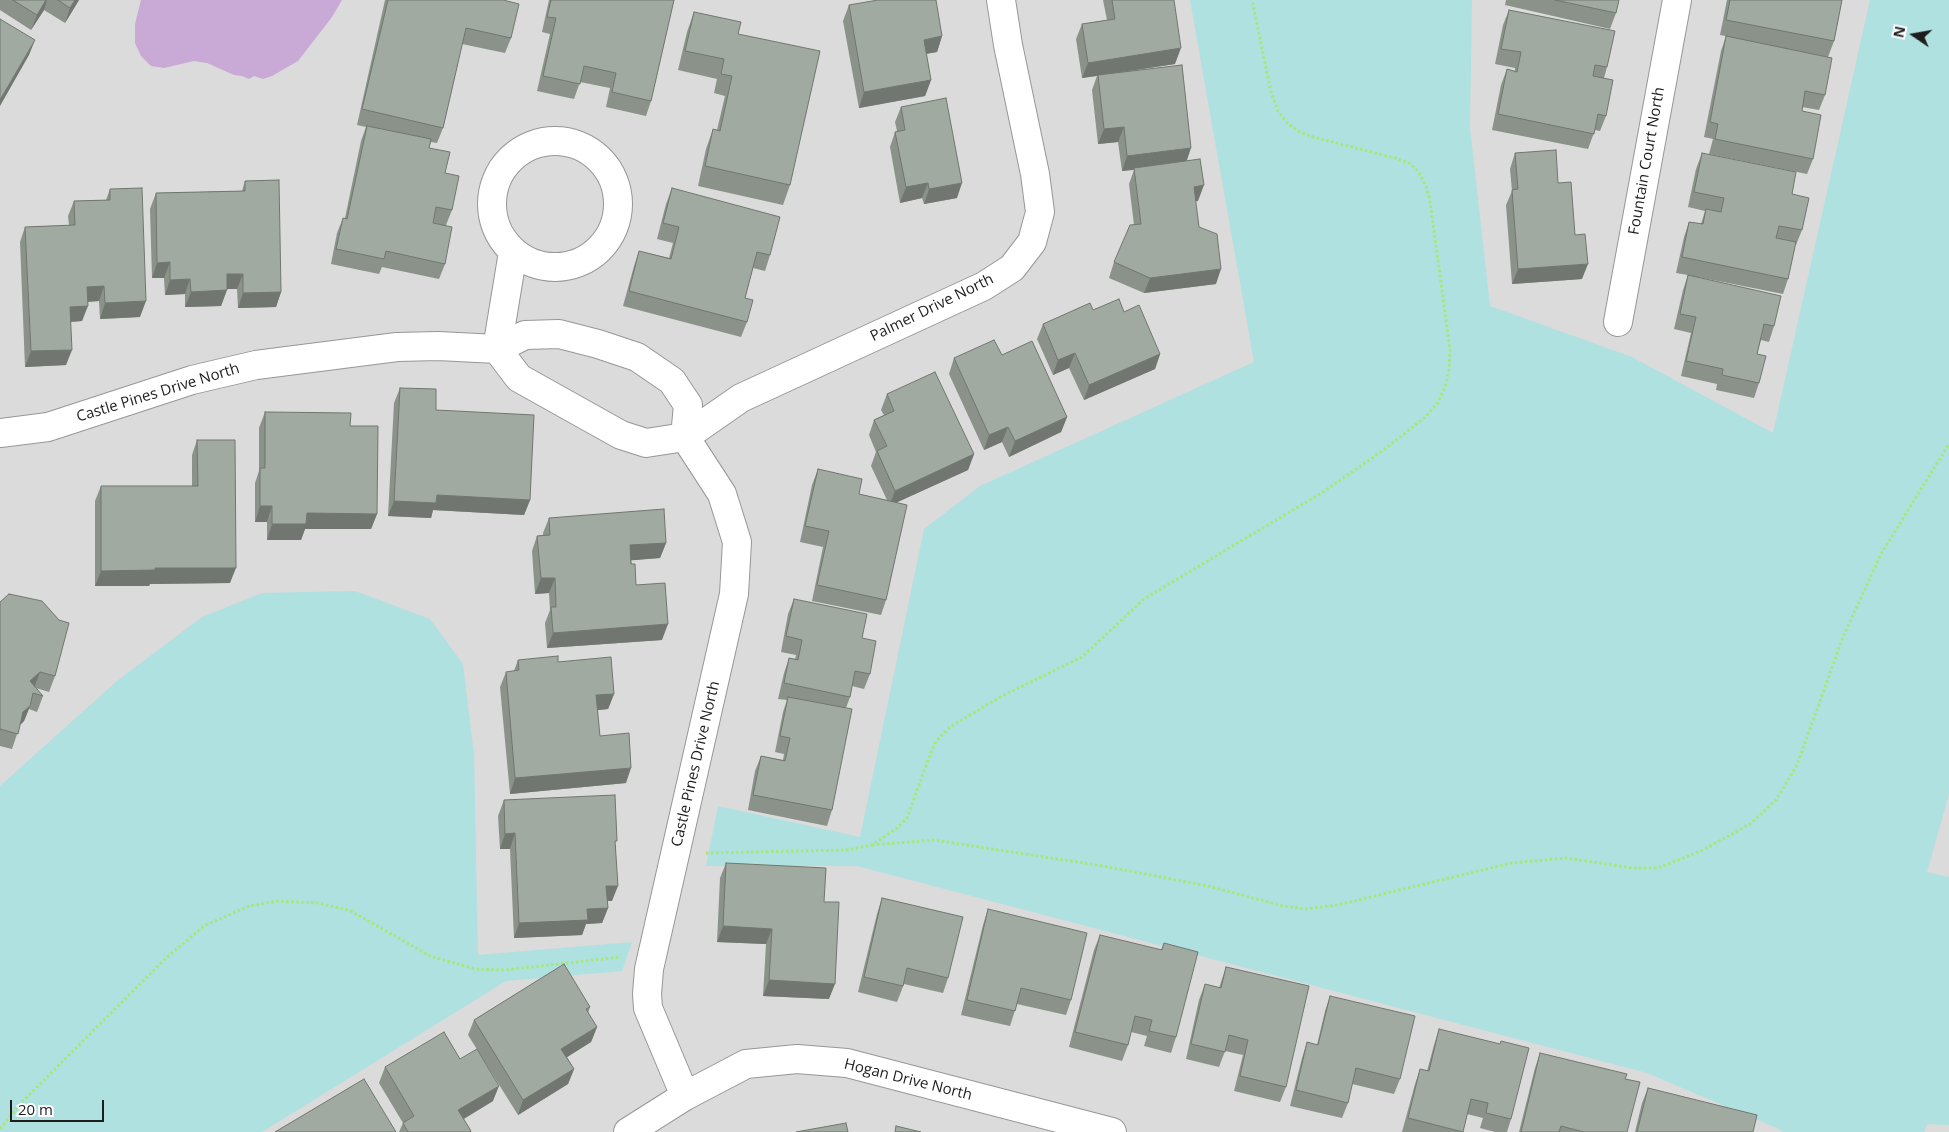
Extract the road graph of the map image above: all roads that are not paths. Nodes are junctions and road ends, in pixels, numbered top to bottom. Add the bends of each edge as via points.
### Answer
1 (1001, 0) edge
2 (1677, 0) edge
3 (513, 252) junction
4 (1618, 322) dead end
5 (497, 349) junction
6 (0, 433) edge
7 (685, 436) junction
8 (685, 1096) junction
9 (1057, 1125) edge
10 (628, 1132) edge
11 (1112, 1132) edge

1 - 7 street, Palmer Drive North via 1040,212 1032,242 1012,268 984,286 741,398
2 - 4 street, Fountain Court North
3 - 3 street via 530,262 550,267 583,260 604,244 614,225 618,206 615,185 606,167 591,152 571,143 551,141 530,146 512,157 503,168 492,194 492,215 499,235
3 - 5 street
5 - 6 street, Castle Pines Drive North via 397,347 256,365 192,380 48,427
5 - 7 street via 519,378 621,435 646,443
5 - 7 street, Castle Pines Drive North via 525,336 559,334 637,358 672,381 688,405
7 - 8 street, Castle Pines Drive North via 722,494 737,542 734,594 648,986 648,1008
8 - 9 street, Hogan Drive North via 746,1064 797,1059 847,1063
8 - 10 street, Hogan Drive North
9 - 11 street, Hogan Drive North

